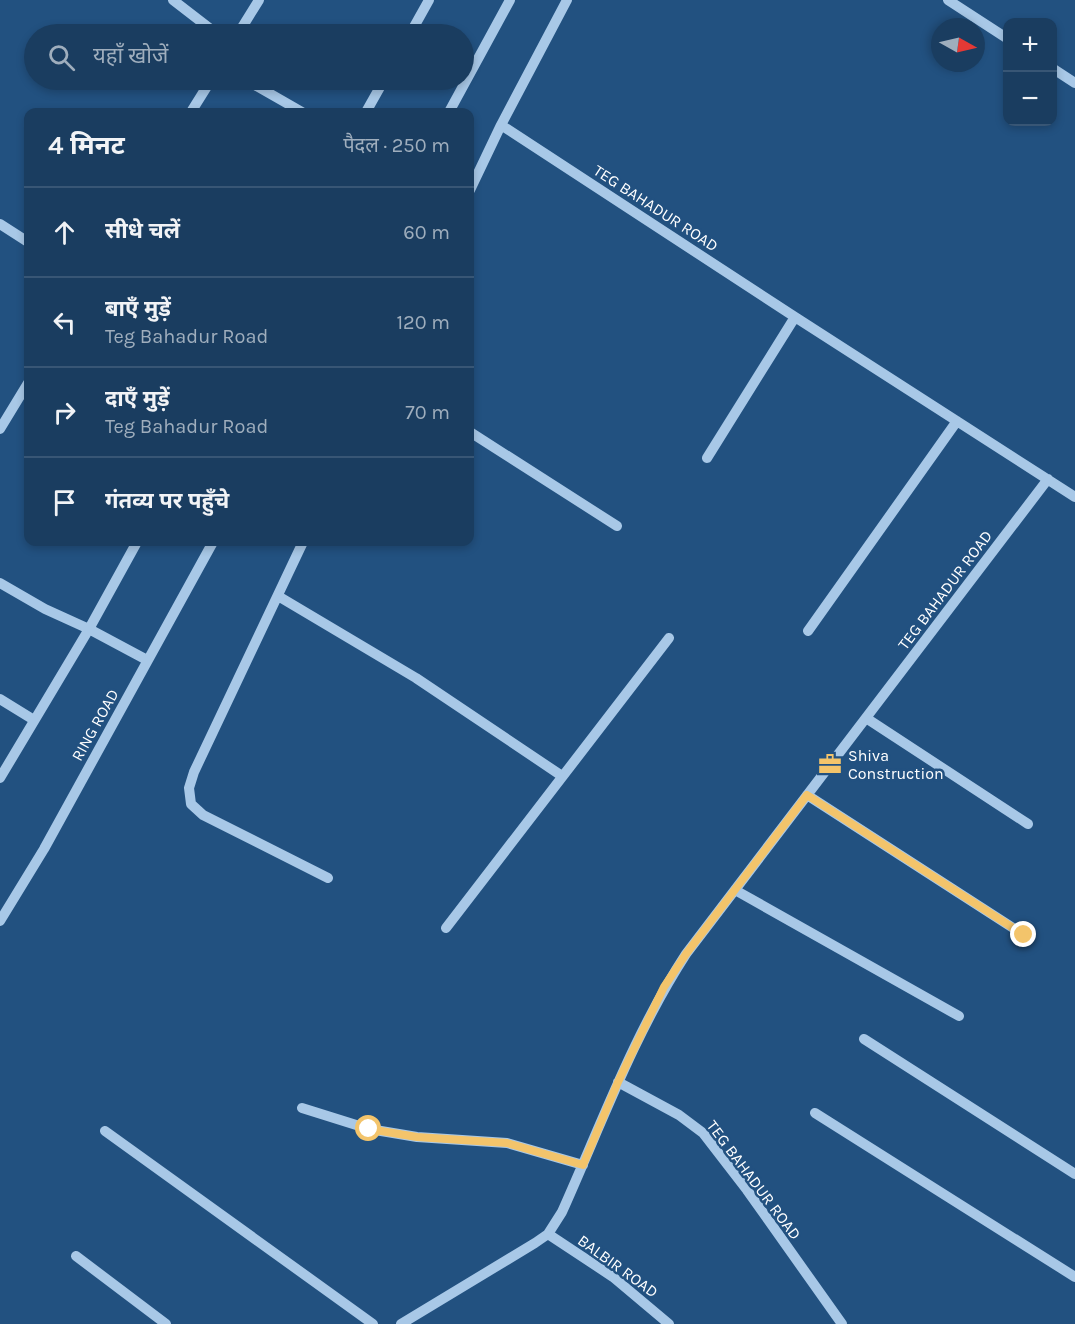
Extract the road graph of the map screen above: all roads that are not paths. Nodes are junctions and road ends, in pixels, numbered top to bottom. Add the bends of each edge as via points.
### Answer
1 (173, 0) edge
2 (259, 0) edge
3 (429, 0) edge
4 (510, 0) edge
5 (567, 0) edge
6 (948, 0) edge
7 (204, 24) edge
8 (244, 24) edge
9 (416, 24) edge
10 (1003, 36) edge
11 (474, 65) edge
12 (1057, 71) edge
13 (1075, 83) edge
14 (205, 90) edge
15 (264, 90) edge
16 (378, 90) edge
17 (460, 90) edge
18 (194, 108) edge
19 (295, 108) edge
20 (368, 108) edge
21 (450, 108) edge
22 (501, 125) junction
23 (474, 181) edge
24 (0, 224) edge
25 (24, 239) edge
26 (795, 317) junction
27 (24, 389) edge
28 (957, 421) junction
29 (0, 429) edge
30 (474, 435) edge
31 (707, 458) dead end
32 (1048, 479) junction
33 (1075, 497) edge
34 (617, 526) dead end
35 (135, 546) edge
36 (211, 546) edge
37 (301, 546) edge
38 (0, 583) edge
39 (278, 596) junction
40 (89, 629) junction
41 (808, 631) dead end
42 (669, 638) dead end
43 (147, 660) junction
44 (0, 699) edge
45 (866, 718) junction
46 (34, 720) junction
47 (561, 776) junction
48 (0, 778) edge
49 (807, 795) junction
50 (1028, 824) dead end
51 (328, 878) dead end
52 (735, 890) junction
53 (0, 921) edge
54 (446, 928) dead end
55 (1024, 935) dead end
56 (959, 1016) dead end
57 (864, 1039) dead end
58 (618, 1082) junction
59 (302, 1108) dead end
60 (815, 1113) dead end
61 (105, 1131) dead end
62 (583, 1165) junction
63 (1075, 1174) edge
64 (548, 1233) junction
65 (76, 1256) dead end
66 (1075, 1277) edge
67 (166, 1324) edge
68 (373, 1324) edge
69 (401, 1324) edge
70 (669, 1324) edge
71 (842, 1324) edge

1 - 7 street
2 - 8 street
3 - 9 street
4 - 11 street
5 - 22 street
6 - 10 street
12 - 13 street
14 - 18 street
15 - 19 street
16 - 20 street
17 - 21 street
22 - 23 street
22 - 26 street, TEG BAHADUR ROAD
24 - 25 street
26 - 28 street, TEG BAHADUR ROAD
26 - 31 street
27 - 29 street
28 - 32 street, TEG BAHADUR ROAD
28 - 41 street
30 - 34 street
32 - 33 street, TEG BAHADUR ROAD
32 - 45 street, TEG BAHADUR ROAD
35 - 40 street
36 - 43 street, RING ROAD
37 - 39 street
38 - 40 street
39 - 47 street via 416,678
39 - 51 street via 194,772 189,788 191,804 203,815
40 - 43 street
40 - 46 street
42 - 47 street
43 - 53 street, RING ROAD via 44,849
44 - 46 street
45 - 49 street, TEG BAHADUR ROAD
45 - 50 street
46 - 48 street
47 - 54 street
49 - 52 street, TEG BAHADUR ROAD
49 - 55 street
52 - 56 street
52 - 58 street, TEG BAHADUR ROAD via 664,987
57 - 63 street
58 - 62 street, TEG BAHADUR ROAD
58 - 71 street, TEG BAHADUR ROAD via 680,1115 703,1133
59 - 62 street via 377,1131 507,1143
60 - 66 street
61 - 68 street
62 - 64 street, TEG BAHADUR ROAD
64 - 69 street, TEG BAHADUR ROAD
64 - 70 street, BALBIR ROAD via 613,1277
65 - 67 street

